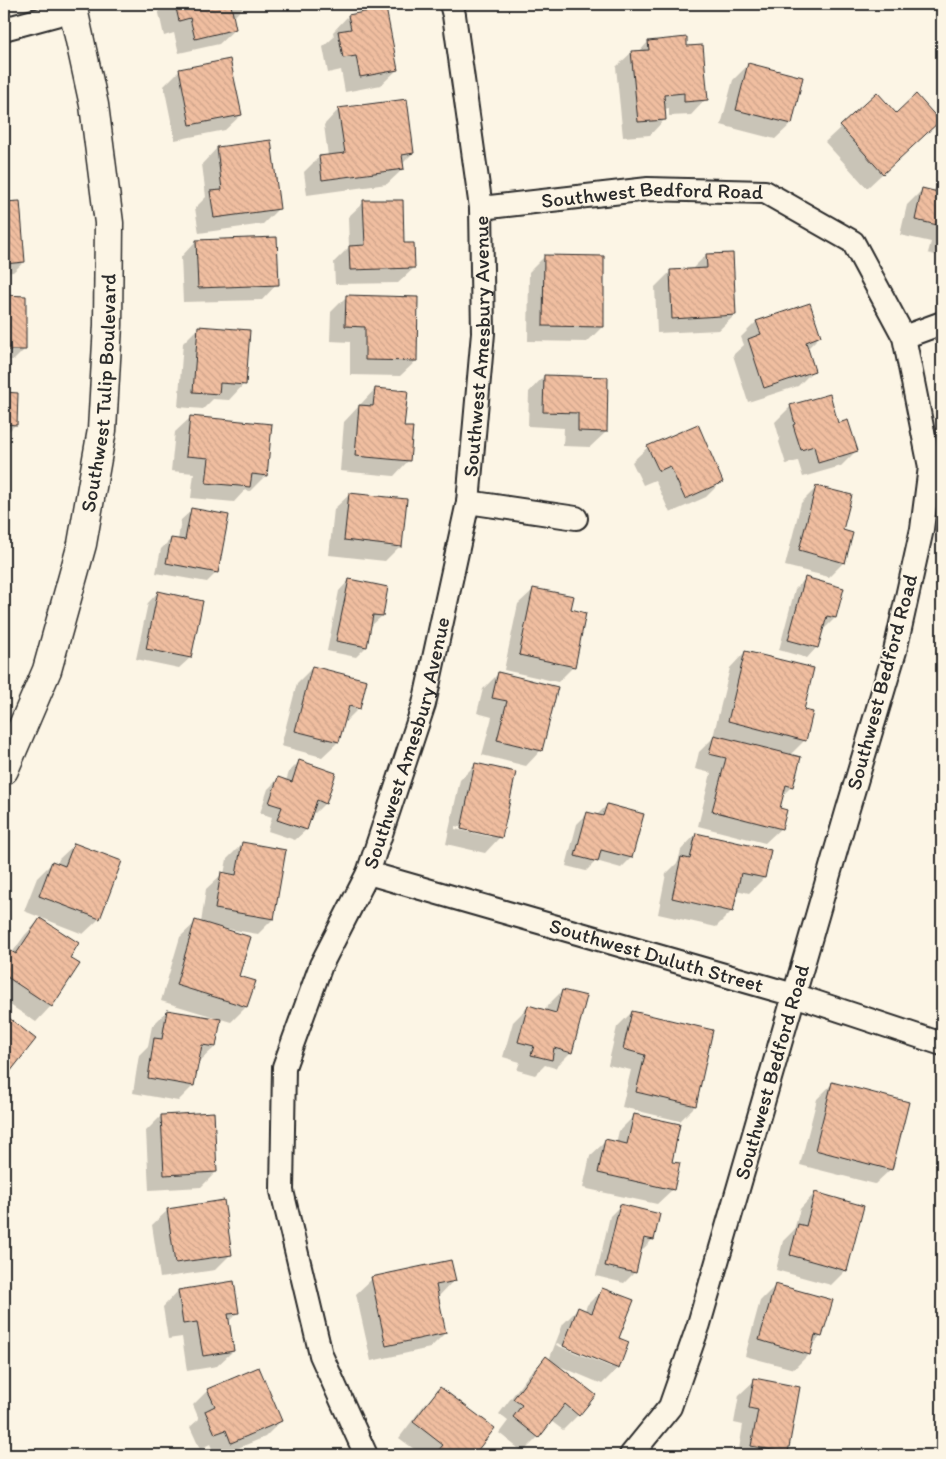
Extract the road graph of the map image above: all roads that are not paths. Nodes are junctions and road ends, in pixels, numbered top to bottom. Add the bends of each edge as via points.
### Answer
1 (451, 4) edge
2 (73, 7) edge
3 (4, 29) edge
4 (481, 208) junction
5 (942, 323) edge
6 (904, 337) junction
7 (468, 502) junction
8 (576, 518) dead end
9 (4, 770) edge
10 (368, 873) junction
11 (794, 995) junction
12 (942, 1044) edge
13 (366, 1455) edge
14 (631, 1455) edge

1 - 4 street, Southwest Amesbury Avenue
2 - 3 street
2 - 9 street, Southwest Tulip Boulevard via 94,105 109,223 102,430 82,544 47,670
4 - 6 street, Southwest Bedford Road via 648,189 765,192 853,242
4 - 7 street, Southwest Amesbury Avenue via 483,333
5 - 6 street
6 - 11 street, Southwest Bedford Road via 930,468 922,529 895,651
7 - 8 street
7 - 10 street, Southwest Amesbury Avenue via 424,704
10 - 11 street, Southwest Duluth Street
10 - 13 street, Southwest Amesbury Avenue via 321,965 284,1067 282,1191 321,1355
11 - 12 street, Southwest Duluth Street
11 - 14 street, Southwest Bedford Road via 699,1324 670,1407

